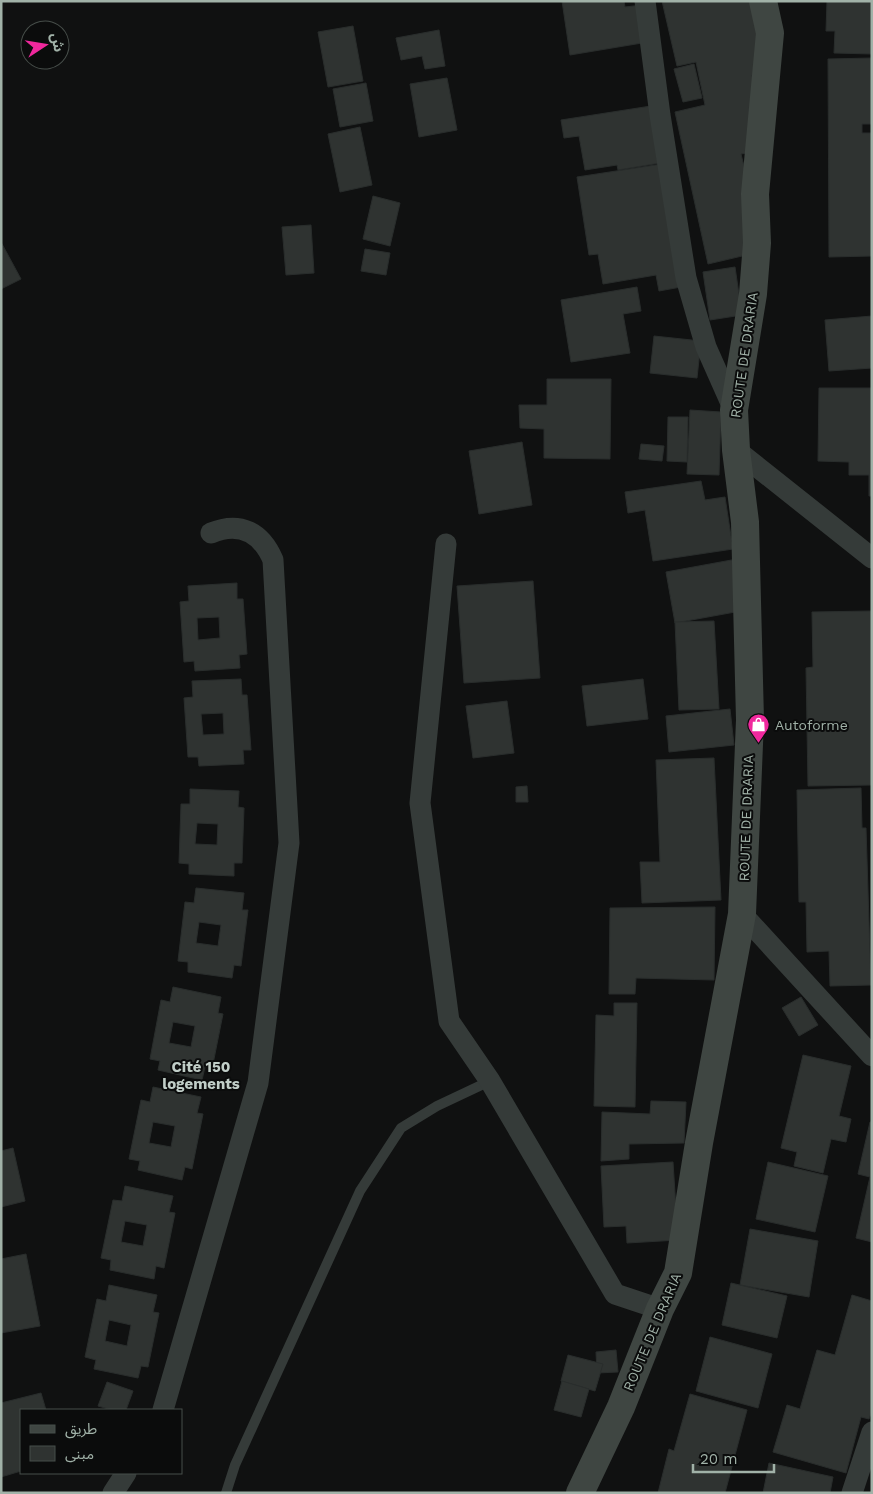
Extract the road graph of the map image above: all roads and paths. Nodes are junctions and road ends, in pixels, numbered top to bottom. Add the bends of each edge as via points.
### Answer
1 (645, 1) edge
2 (763, 1) edge
3 (734, 410) junction
4 (736, 450) junction
5 (211, 533) dead end
6 (446, 544) dead end
7 (872, 558) edge
8 (742, 914) junction
9 (872, 1056) edge
10 (490, 1081) junction
11 (660, 1309) junction
12 (164, 1409) edge
13 (872, 1432) edge
14 (125, 1474) edge
15 (113, 1493) edge
16 (226, 1493) edge
17 (580, 1493) edge
18 (852, 1493) edge

1 - 3 street via 686,278 706,346
2 - 3 main road, ROUTE DE DRARIA via 770,33 755,194 758,243
3 - 4 main road, ROUTE DE DRARIA
4 - 7 street
4 - 8 main road, ROUTE DE DRARIA via 745,522 750,710
5 - 12 street via 230,528 250,532 264,544 273,560 289,843 258,1083
6 - 10 street via 420,803 449,1021
8 - 9 street
8 - 11 main road, ROUTE DE DRARIA via 698,1143 678,1273
10 - 11 street via 615,1294
10 - 16 lane via 437,1106 401,1128 360,1191 235,1464
11 - 17 main road, ROUTE DE DRARIA via 621,1406
13 - 18 street
14 - 15 street

